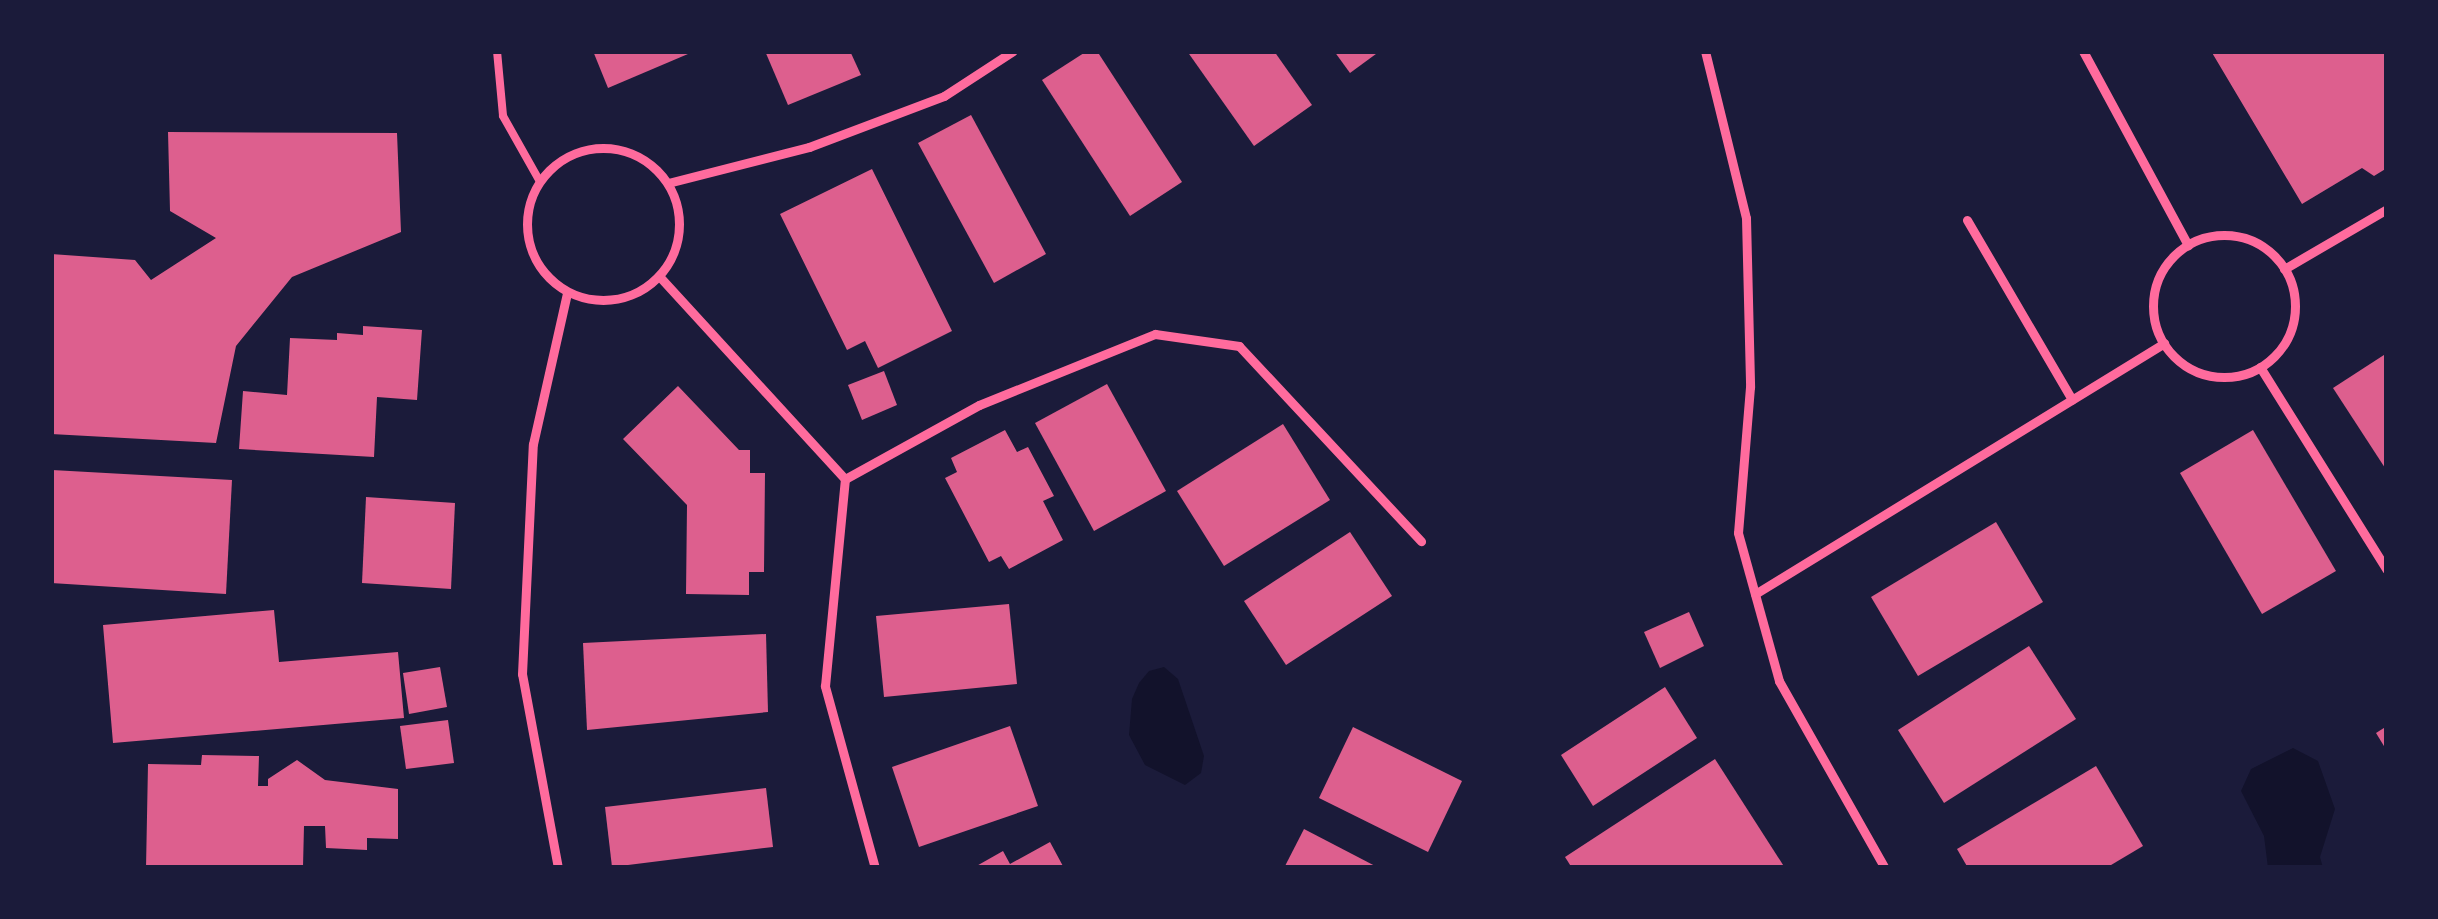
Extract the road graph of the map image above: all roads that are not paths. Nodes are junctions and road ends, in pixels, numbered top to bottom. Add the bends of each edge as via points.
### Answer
1 (1012, 51) edge
2 (1706, 51) edge
3 (2084, 51) edge
4 (668, 183) junction
5 (2387, 209) edge
6 (1967, 220) dead end
7 (2188, 244) junction
8 (2284, 269) junction
9 (659, 276) junction
10 (567, 292) junction
11 (2164, 343) junction
12 (2260, 367) junction
13 (2072, 400) junction
14 (845, 479) junction
15 (1421, 541) dead end
16 (2387, 570) edge
17 (1755, 594) junction
18 (558, 868) edge
19 (875, 868) edge
20 (1886, 868) edge

1 - 4 lane via 944,96 808,147
2 - 17 lane via 1746,218 1750,387 1738,532
3 - 7 lane
4 - 9 lane via 679,232
4 - 10 lane via 652,164 606,146 569,155 539,180 525,230 546,277
5 - 8 lane
6 - 13 lane
7 - 8 lane via 2240,237
7 - 11 lane via 2170,259 2153,300
8 - 12 lane via 2295,312 2290,334
9 - 10 lane via 616,299
9 - 14 lane
10 - 18 lane via 533,444 522,674
11 - 12 lane via 2197,372 2241,376
11 - 13 lane
12 - 16 lane
13 - 17 lane
14 - 15 lane via 979,405 1155,334 1239,346
14 - 19 lane via 825,686
17 - 20 lane via 1779,681

